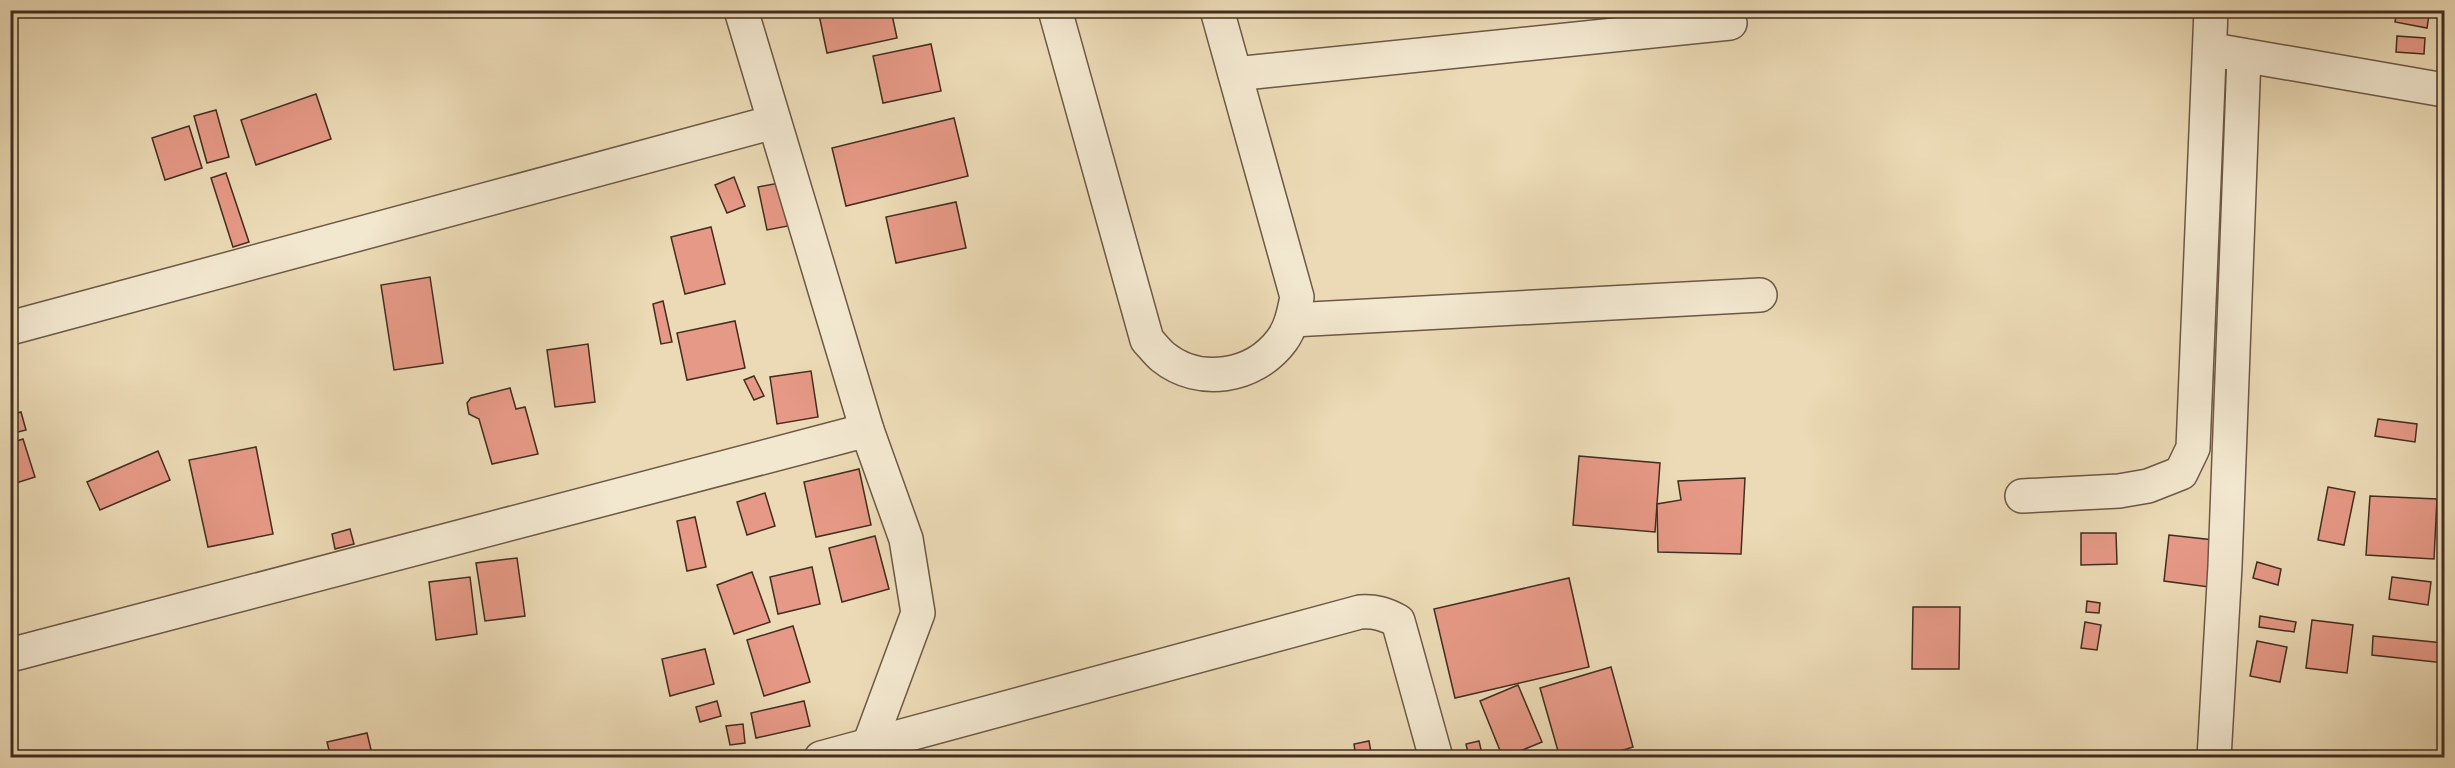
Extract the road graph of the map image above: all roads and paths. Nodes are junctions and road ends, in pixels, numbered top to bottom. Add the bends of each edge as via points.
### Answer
1 (741, 10) edge
2 (1055, 10) edge
3 (1217, 10) edge
4 (2211, 10) edge
5 (1730, 23) dead end
6 (2208, 49) junction
7 (2244, 56) junction
8 (1235, 74) junction
9 (2445, 90) edge
10 (774, 122) junction
11 (1760, 295) dead end
12 (1292, 320) junction
13 (10, 328) edge
14 (867, 430) junction
15 (2022, 496) dead end
16 (10, 655) edge
17 (868, 745) junction
18 (821, 758) edge
19 (1436, 758) edge
20 (2214, 758) edge

1 - 10 street
2 - 12 street via 1147,340 1162,357 1182,369 1203,375 1226,375 1267,357
3 - 8 street
4 - 6 street
5 - 8 street
6 - 7 street
6 - 15 street via 2193,448 2181,473 2148,486
7 - 9 street
7 - 20 street
8 - 12 street via 1297,297
10 - 13 street
10 - 14 street
11 - 12 street
14 - 16 street
14 - 17 street via 906,539 918,613
17 - 18 street
17 - 19 street via 1373,611 1398,621

